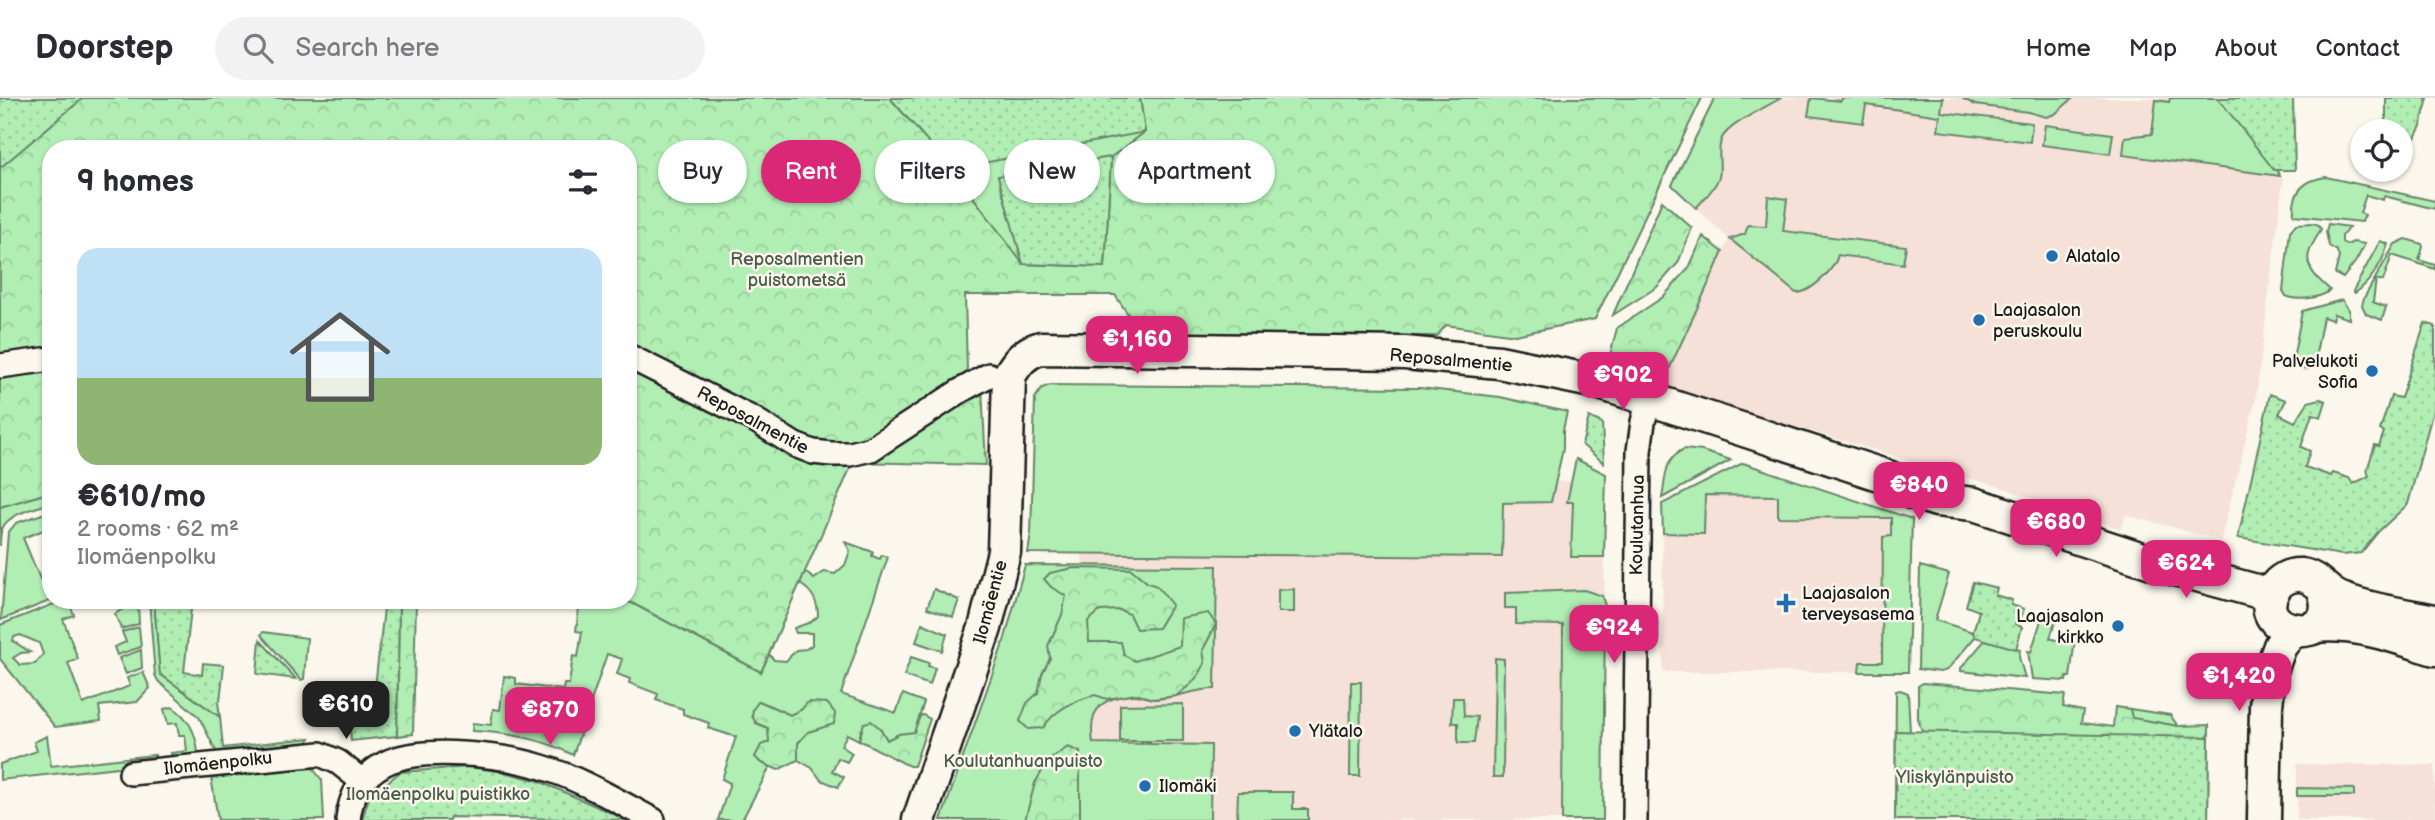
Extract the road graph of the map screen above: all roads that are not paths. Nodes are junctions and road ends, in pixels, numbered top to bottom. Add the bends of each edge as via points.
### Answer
1 (42, 360) edge
2 (637, 361) edge
3 (0, 366) edge
4 (999, 375) junction
5 (1649, 400) junction
6 (2324, 590) junction
7 (2271, 595) junction
8 (2435, 621) edge
9 (2304, 629) junction
10 (2435, 649) edge
11 (131, 773) dead end
12 (362, 781) junction
13 (348, 820) edge
14 (653, 820) edge
15 (919, 820) edge
16 (1635, 820) edge
17 (2264, 820) edge

1 - 3 street
2 - 4 street, Reposalmentie via 795,445 831,454 871,449 960,391
4 - 5 street, Reposalmentie via 1041,348 1405,353 1543,370
4 - 15 street, Ilomäentie via 1006,512 1002,563 985,628
5 - 7 street, Reposalmentie via 1888,477 1911,492 1974,504 2164,566
5 - 16 street, Koulutanhua via 1639,451
6 - 7 street via 2316,581 2299,575 2278,583
6 - 8 street via 2344,601
6 - 9 street via 2323,619
7 - 9 street via 2278,624
9 - 10 street via 2333,624
9 - 17 street via 2280,646 2269,676
11 - 12 street, Ilomäenpolku via 320,754
12 - 13 street
12 - 14 street via 386,762 449,753 482,755 520,761 570,778

